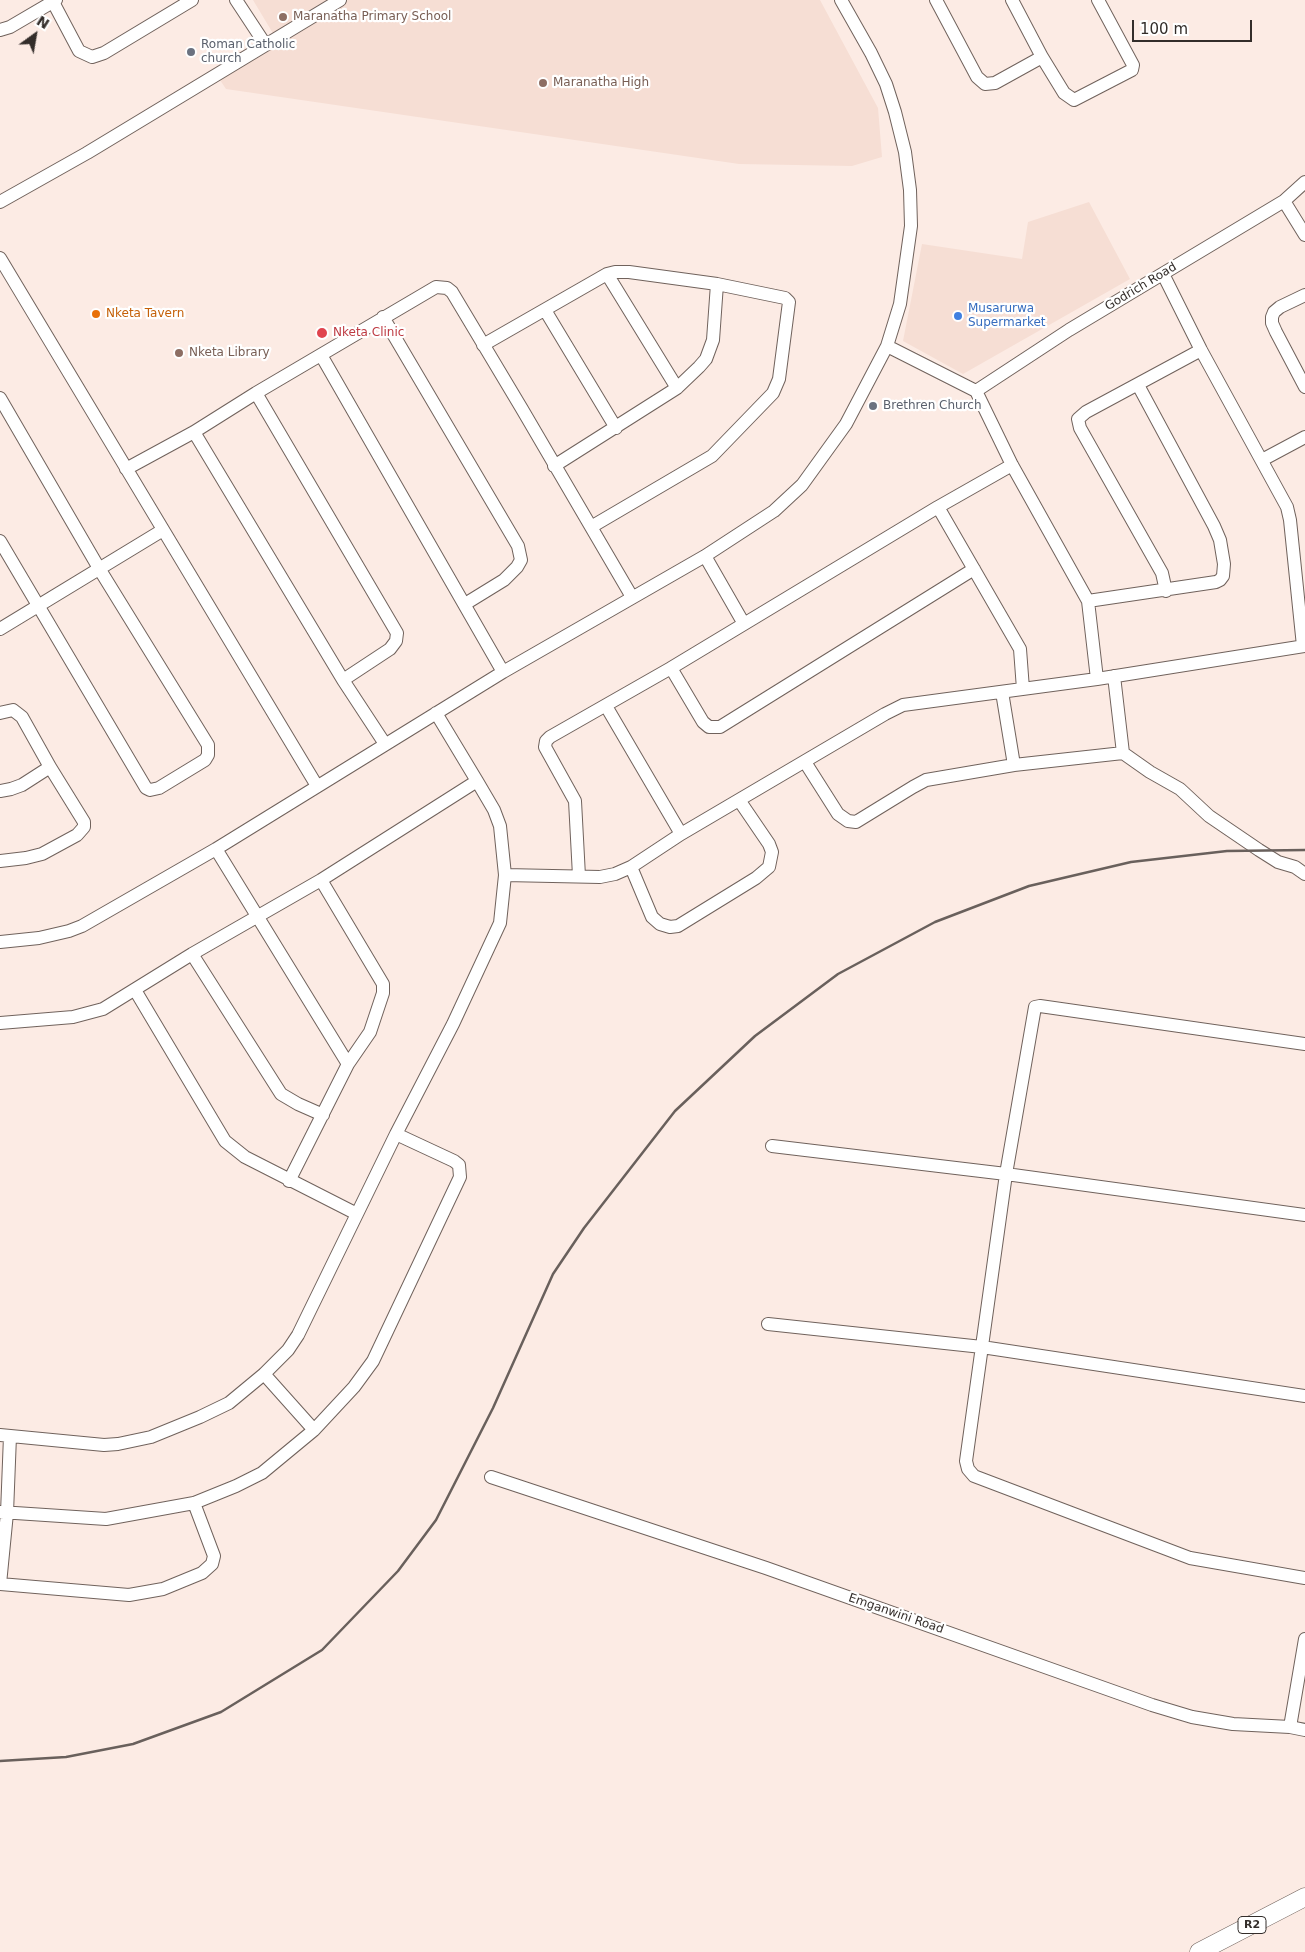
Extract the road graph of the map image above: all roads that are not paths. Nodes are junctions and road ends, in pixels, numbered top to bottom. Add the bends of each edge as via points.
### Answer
1 (192, 0) edge
2 (236, 0) edge
3 (340, 0) edge
4 (841, 0) edge
5 (936, 0) edge
6 (1012, 0) edge
7 (1098, 0) edge
8 (55, 1) edge
9 (0, 30) edge
10 (265, 44) junction
11 (1042, 57) junction
12 (1305, 182) edge
13 (1284, 200) junction
14 (0, 202) edge
15 (1305, 235) edge
16 (0, 258) edge
17 (607, 274) junction
18 (1163, 274) junction
19 (717, 284) junction
20 (1305, 295) edge
21 (545, 310) junction
22 (383, 317) junction
23 (483, 346) junction
24 (887, 346) junction
25 (1201, 350) junction
26 (321, 355) junction
27 (1138, 385) junction
28 (677, 388) junction
29 (1305, 388) edge
30 (976, 391) junction
31 (256, 393) junction
32 (0, 398) edge
33 (616, 428) junction
34 (194, 432) junction
35 (1305, 437) edge
36 (1262, 460) junction
37 (1012, 465) junction
38 (554, 466) junction
39 (126, 469) junction
40 (938, 507) junction
41 (591, 528) junction
42 (163, 530) junction
43 (0, 541) edge
44 (705, 556) junction
45 (974, 569) junction
46 (100, 570) junction
47 (1166, 591) junction
48 (632, 597) junction
49 (1088, 601) junction
50 (465, 604) junction
51 (39, 606) junction
52 (744, 624) junction
53 (0, 629) edge
54 (1304, 646) edge
55 (671, 668) junction
56 (502, 672) junction
57 (1114, 676) junction
58 (1097, 678) junction
59 (343, 680) junction
60 (1023, 689) junction
61 (1002, 692) junction
62 (606, 706) junction
63 (0, 713) edge
64 (436, 713) junction
65 (385, 744) junction
66 (1123, 752) junction
67 (805, 762) junction
68 (1014, 765) junction
69 (50, 767) junction
70 (478, 781) junction
71 (316, 786) junction
72 (0, 791) edge
73 (739, 800) junction
74 (681, 834) junction
75 (216, 848) junction
76 (0, 861) edge
77 (631, 867) junction
78 (1305, 874) edge
79 (505, 875) junction
80 (579, 876) junction
81 (321, 880) junction
82 (256, 917) junction
83 (0, 942) edge
84 (192, 954) junction
85 (134, 990) junction
86 (0, 1023) edge
87 (1305, 1044) edge
88 (348, 1064) junction
89 (323, 1115) junction
90 (396, 1134) junction
91 (772, 1146) dead end
92 (1006, 1174) junction
93 (289, 1181) junction
94 (357, 1214) junction
95 (1305, 1215) edge
96 (768, 1324) dead end
97 (982, 1347) junction
98 (264, 1374) junction
99 (1305, 1396) edge
100 (314, 1430) junction
101 (5, 1436) edge
102 (491, 1477) dead end
103 (194, 1503) junction
104 (3, 1512) edge
105 (1305, 1578) edge
106 (0, 1584) edge
107 (1305, 1639) edge
108 (1290, 1727) junction
109 (1305, 1730) edge
110 (1305, 1897) edge
111 (1199, 1952) edge

1 - 8 street via 92,58 79,51
2 - 10 street
3 - 10 street
4 - 24 street via 886,84 906,152 911,226 900,304
5 - 11 street via 977,78 985,84 996,83
6 - 11 street
7 - 11 street via 1134,65 1132,70 1074,100 1064,93
8 - 9 street
10 - 14 street via 87,154
12 - 13 street, Godrich Road
13 - 15 street
13 - 18 street, Godrich Road
16 - 39 street
17 - 19 street via 629,272
17 - 21 street
17 - 28 street
18 - 25 street
18 - 30 street, Godrich Road
19 - 28 street via 710,350 699,368
19 - 41 street via 785,298 789,302 775,389 712,456
20 - 29 street via 1280,307 1272,317 1276,332
21 - 23 street
21 - 33 street
22 - 23 street via 436,287 448,288
22 - 26 street
22 - 50 street via 518,546 521,560 517,567 504,580
23 - 38 street
24 - 30 street
24 - 44 street via 846,424 802,485 774,511
25 - 27 street
25 - 36 street
26 - 31 street
26 - 50 street
27 - 47 street via 1086,412 1078,419 1078,424 1162,573
27 - 47 street via 1214,526 1224,564 1220,580
28 - 33 street
30 - 37 street
31 - 34 street
31 - 59 street via 397,633 390,649
32 - 46 street
33 - 38 street
34 - 39 street
34 - 59 street
35 - 36 street
36 - 54 street via 1287,507 1290,520
37 - 40 street
37 - 49 street
38 - 41 street
39 - 42 street
40 - 45 street
40 - 52 street
41 - 48 street
42 - 46 street
42 - 71 street
43 - 51 street
44 - 48 street
44 - 52 street
45 - 55 street via 720,727 709,727 703,722
45 - 60 street via 1020,649
46 - 51 street
46 - 51 street via 208,745 208,755 200,765 159,788 146,788
47 - 49 street
48 - 56 street
49 - 58 street
50 - 56 street
51 - 53 street
52 - 55 street
54 - 57 street
55 - 62 street
56 - 64 street
57 - 58 street
57 - 66 street
58 - 60 street
59 - 65 street
60 - 61 street
61 - 67 street via 903,705
61 - 68 street
62 - 74 street
62 - 80 street via 550,737 545,744 575,800
63 - 69 street via 18,712
64 - 65 street
64 - 70 street
65 - 71 street
66 - 68 street
66 - 78 street via 1180,790 1209,816 1252,846
67 - 68 street via 838,814 856,822 926,780
67 - 73 street
69 - 72 street via 22,785
69 - 76 street via 82,817 84,827 77,835 42,854
70 - 79 street via 500,826
70 - 81 street
71 - 75 street
73 - 74 street
73 - 77 street via 769,844 772,852 769,867 686,922 670,927 652,918
74 - 77 street
75 - 82 street
75 - 83 street via 82,926 39,938
77 - 80 street via 615,874
79 - 80 street
79 - 90 street via 500,923
81 - 82 street
81 - 88 street via 383,984 370,1032
82 - 84 street
82 - 88 street
84 - 85 street
84 - 89 street via 281,1094
85 - 86 street via 104,1008 73,1017
85 - 93 street via 225,1140 245,1157
87 - 92 street via 1035,1007
88 - 89 street
89 - 93 street
90 - 94 street
90 - 100 street via 454,1161 459,1165 460,1177 373,1361 354,1388
91 - 92 street
92 - 95 street
92 - 97 street
93 - 94 street
94 - 98 street via 298,1335
96 - 97 street
97 - 99 street
97 - 105 street via 966,1461 974,1476 1190,1558
98 - 100 street
98 - 101 street via 228,1403 150,1437 104,1444
100 - 103 street via 262,1473
101 - 104 street
102 - 108 street, Emganwini Road via 756,1565 1152,1705 1192,1717 1233,1724
103 - 104 street via 106,1518
103 - 106 street via 214,1556 212,1564 202,1573 163,1589 130,1595
104 - 106 street
107 - 108 street
108 - 109 street, Emganwini Road
110 - 111 highway, R2

